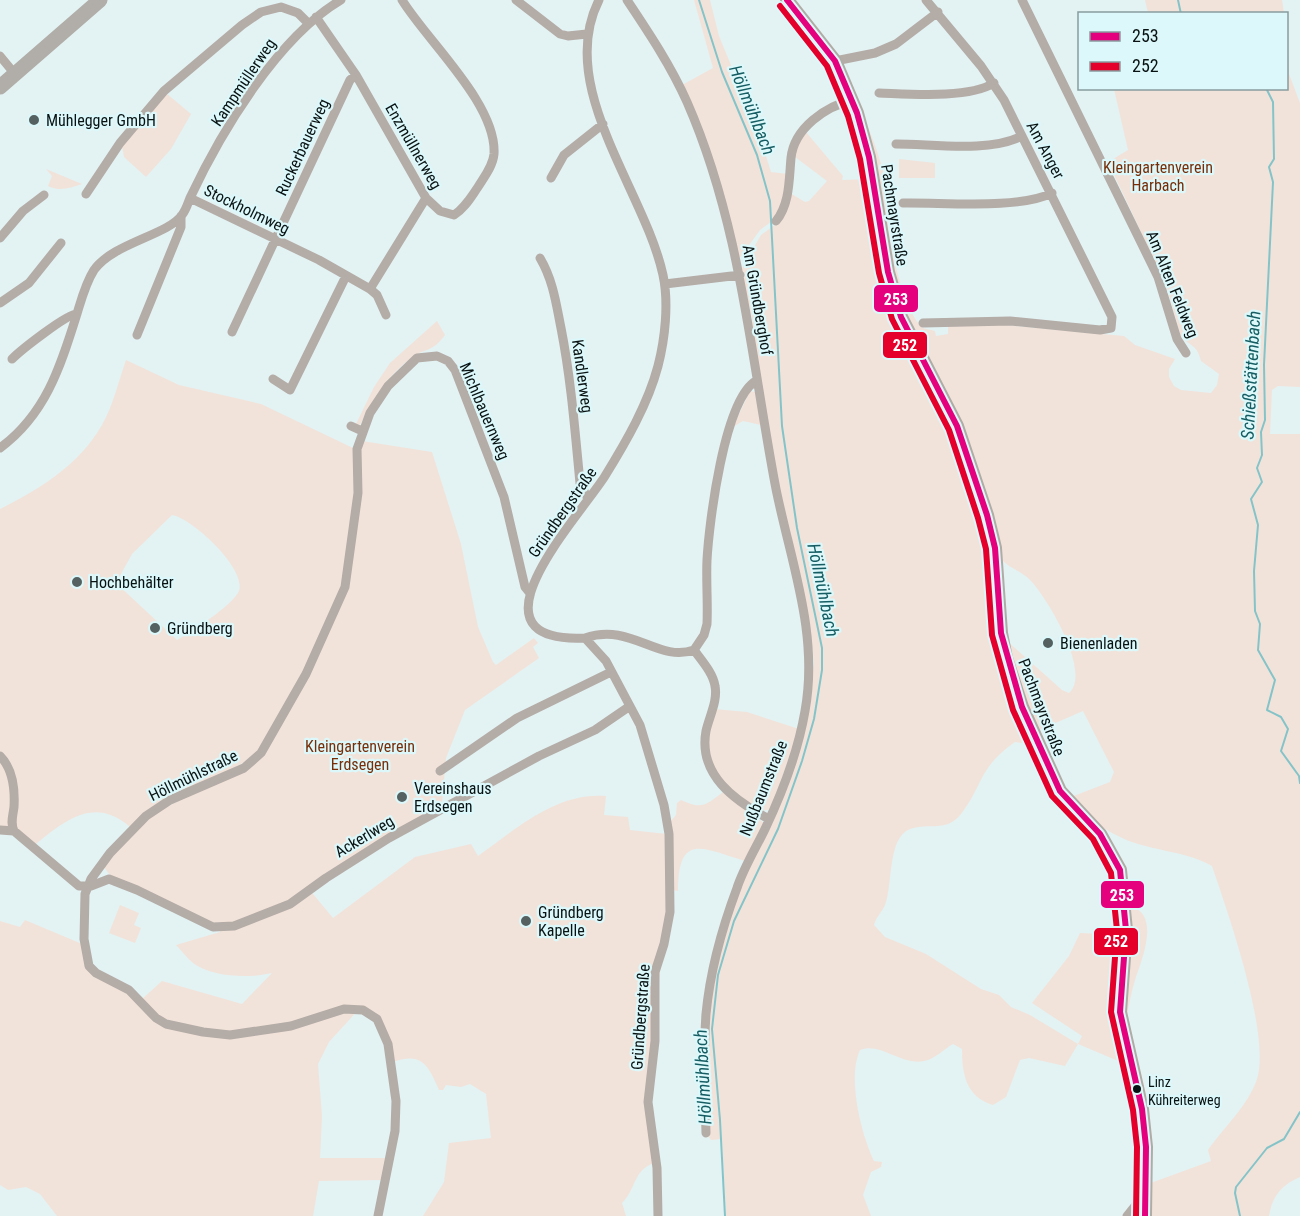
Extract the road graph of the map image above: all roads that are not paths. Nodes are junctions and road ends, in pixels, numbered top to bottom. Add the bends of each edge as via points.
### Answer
1 (100, 0) edge
2 (341, 0) edge
3 (402, 0) edge
4 (516, 0) edge
5 (599, 0) edge
6 (627, 0) edge
7 (787, 0) edge
8 (926, 0) edge
9 (1022, 0) edge
10 (938, 12) junction
11 (316, 17) junction
12 (308, 23) junction
13 (587, 34) junction
14 (0, 56) edge
15 (835, 62) junction
16 (14, 73) junction
17 (356, 75) junction
18 (994, 83) junction
19 (0, 87) edge
20 (879, 93) dead end
21 (853, 100) junction
22 (603, 124) junction
23 (1022, 136) junction
24 (896, 144) dead end
25 (551, 178) dead end
26 (1052, 193) junction
27 (86, 194) dead end
28 (44, 195) dead end
29 (190, 198) junction
30 (426, 198) junction
31 (903, 203) dead end
32 (181, 216) junction
33 (776, 221) dead end
34 (0, 238) edge
35 (276, 240) junction
36 (61, 243) dead end
37 (540, 258) dead end
38 (740, 275) junction
39 (346, 276) junction
40 (665, 284) junction
41 (370, 289) junction
42 (0, 303) edge
43 (78, 314) junction
44 (386, 315) dead end
45 (923, 323) dead end
46 (232, 332) dead end
47 (137, 335) dead end
48 (1186, 353) dead end
49 (12, 359) dead end
50 (273, 379) dead end
51 (756, 381) junction
52 (351, 426) dead end
53 (362, 432) junction
54 (0, 448) edge
55 (588, 499) junction
56 (529, 592) junction
57 (585, 638) junction
58 (694, 650) junction
59 (611, 672) junction
60 (630, 706) junction
61 (0, 756) edge
62 (440, 771) dead end
63 (769, 819) junction
64 (0, 830) edge
65 (14, 831) junction
66 (100, 867) junction
67 (109, 879) junction
68 (87, 887) junction
69 (706, 1133) dead end
70 (1144, 1209) edge
71 (378, 1216) edge
72 (658, 1216) edge
73 (1126, 1216) edge

1 - 16 main road
2 - 11 street, Kampmüllerweg
3 - 30 street, Enzmüllnerweg via 471,90 494,148 489,168 458,212 447,214
4 - 13 street via 560,34
5 - 13 street, Gründbergstraße
6 - 38 street, Am Gründberghof via 665,60 689,108 724,212
7 - 15 street, Pachmayrstraße
8 - 10 street, Am Anger
9 - 48 street, Am Alten Feldweg via 1158,277 1176,339
10 - 15 street via 887,49
10 - 18 street, Am Anger
11 - 12 street, Kampmüllerweg
11 - 17 street, Enzmüllnerweg
12 - 27 street via 281,7 261,12 248,21 164,91 120,143
12 - 29 street, Kampmüllerweg via 259,81
13 - 22 street, Gründbergstraße via 588,63
14 - 16 street
15 - 21 street, Pachmayrstraße
16 - 19 main road
17 - 30 street, Enzmüllnerweg
17 - 35 street, Ruckerbauerweg
18 - 20 street via 956,92
18 - 23 street, Am Anger
21 - 33 street via 826,110 798,139 791,158 789,187
21 - 70 street, Pachmayrstraße via 869,158 888,272 901,317 957,426 987,515 995,555 1001,633 1012,681 1060,791 1105,840 1120,870 1126,930 1120,1012 1142,1109 1146,1147
22 - 25 street via 564,155
22 - 40 street, Gründbergstraße
23 - 24 street via 960,146
23 - 26 street, Am Anger
26 - 31 street via 1014,201
26 - 45 street, Am Anger via 1112,317 1111,328 1001,320
28 - 34 street via 23,211
29 - 32 street, Stockholmweg
29 - 35 street, Stockholmweg
30 - 41 street
32 - 43 street via 100,263 88,281
32 - 47 street via 181,227
35 - 39 street, Stockholmweg
35 - 46 street, Ruckerbauerweg
36 - 42 street via 29,284
37 - 55 street, Kandlerweg via 555,298 570,381 580,483
38 - 40 street
38 - 51 street, Am Gründberghof via 753,338
39 - 41 street, Stockholmweg
39 - 50 street via 290,390
40 - 55 street, Gründbergstraße via 662,343 653,384 617,456
41 - 44 street, Stockholmweg
43 - 49 street via 71,314 55,328 31,340
43 - 54 street via 47,396 28,423
51 - 58 street, Am Gründberghof via 746,390 724,447 709,537 707,624
51 - 63 street, Nußbaumstraße via 810,652 802,729
52 - 53 street
53 - 56 street, Michlbauernweg via 384,391 415,360 435,355 451,364 501,489
53 - 66 street, Höllmühlstraße via 357,449 358,492 346,582 276,730 251,763 170,800 146,816
55 - 56 street, Gründbergstraße
56 - 57 street via 530,614 540,631
57 - 58 street via 609,632 673,652
57 - 59 street, Gründbergstraße
58 - 63 street via 715,686 706,737 711,767 718,782 732,795
59 - 60 street, Gründbergstraße
59 - 62 street via 517,718
60 - 67 street, Ackerlweg via 595,730 389,838 290,904 234,926 213,927
60 - 72 street, Gründbergstraße via 643,733 664,805 671,861 667,932 655,972 655,1049 648,1102 657,1168
61 - 65 street via 8,766 12,782
63 - 69 street, Nußbaumstraße via 736,888 710,987 705,1033
64 - 65 street
65 - 68 street via 72,883
66 - 67 street
66 - 68 street, Höllmühlstraße
67 - 68 street
68 - 71 street, Höllmühlstraße via 83,916 89,966 129,990 166,1024 230,1035 291,1026 344,1009 363,1010 377,1019 388,1044 396,1101 395,1131
70 - 73 street via 1135,1206

